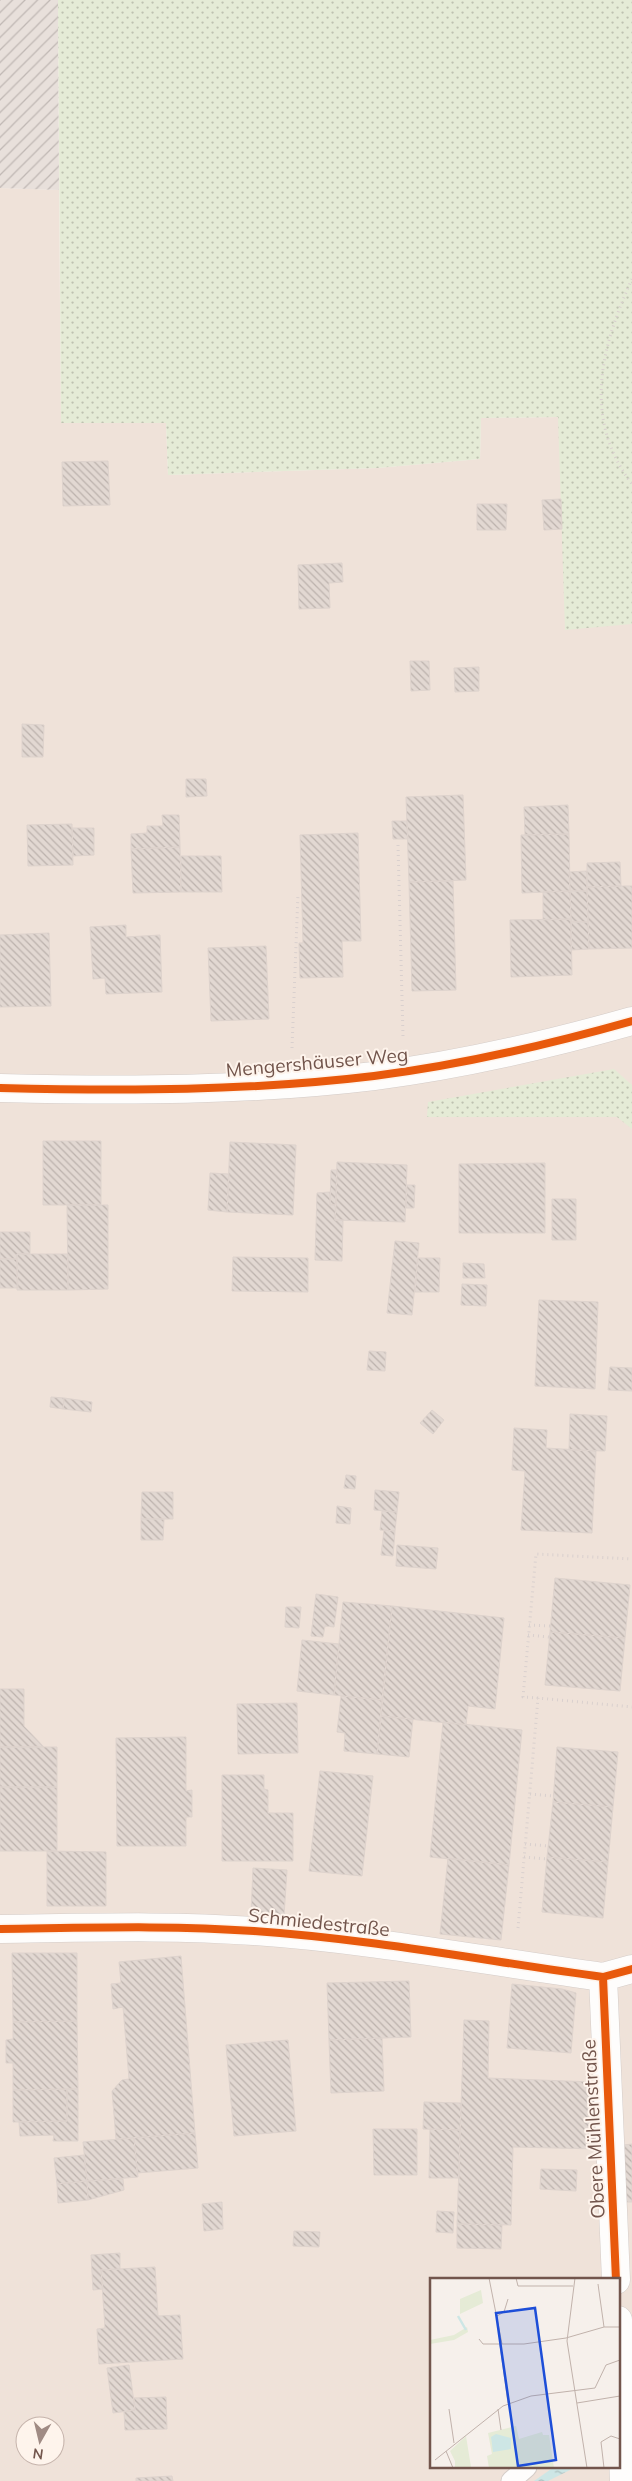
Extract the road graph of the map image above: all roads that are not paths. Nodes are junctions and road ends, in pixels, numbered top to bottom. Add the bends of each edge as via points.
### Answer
1 (632, 1022) edge
2 (0, 1088) edge
3 (0, 1929) edge
4 (632, 1969) edge
5 (603, 1977) junction
6 (616, 2278) edge
7 (620, 2371) edge
8 (623, 2447) edge
9 (526, 2468) edge
10 (511, 2481) edge

1 - 2 street, Mengershäuser Weg via 541,1047 404,1071 291,1084 176,1089
3 - 5 street, Schmiedestraße via 146,1927 252,1931 376,1943
4 - 5 street, Schmiedestraße
5 - 6 street, Obere Mühlenstraße
7 - 8 street
9 - 10 lane

